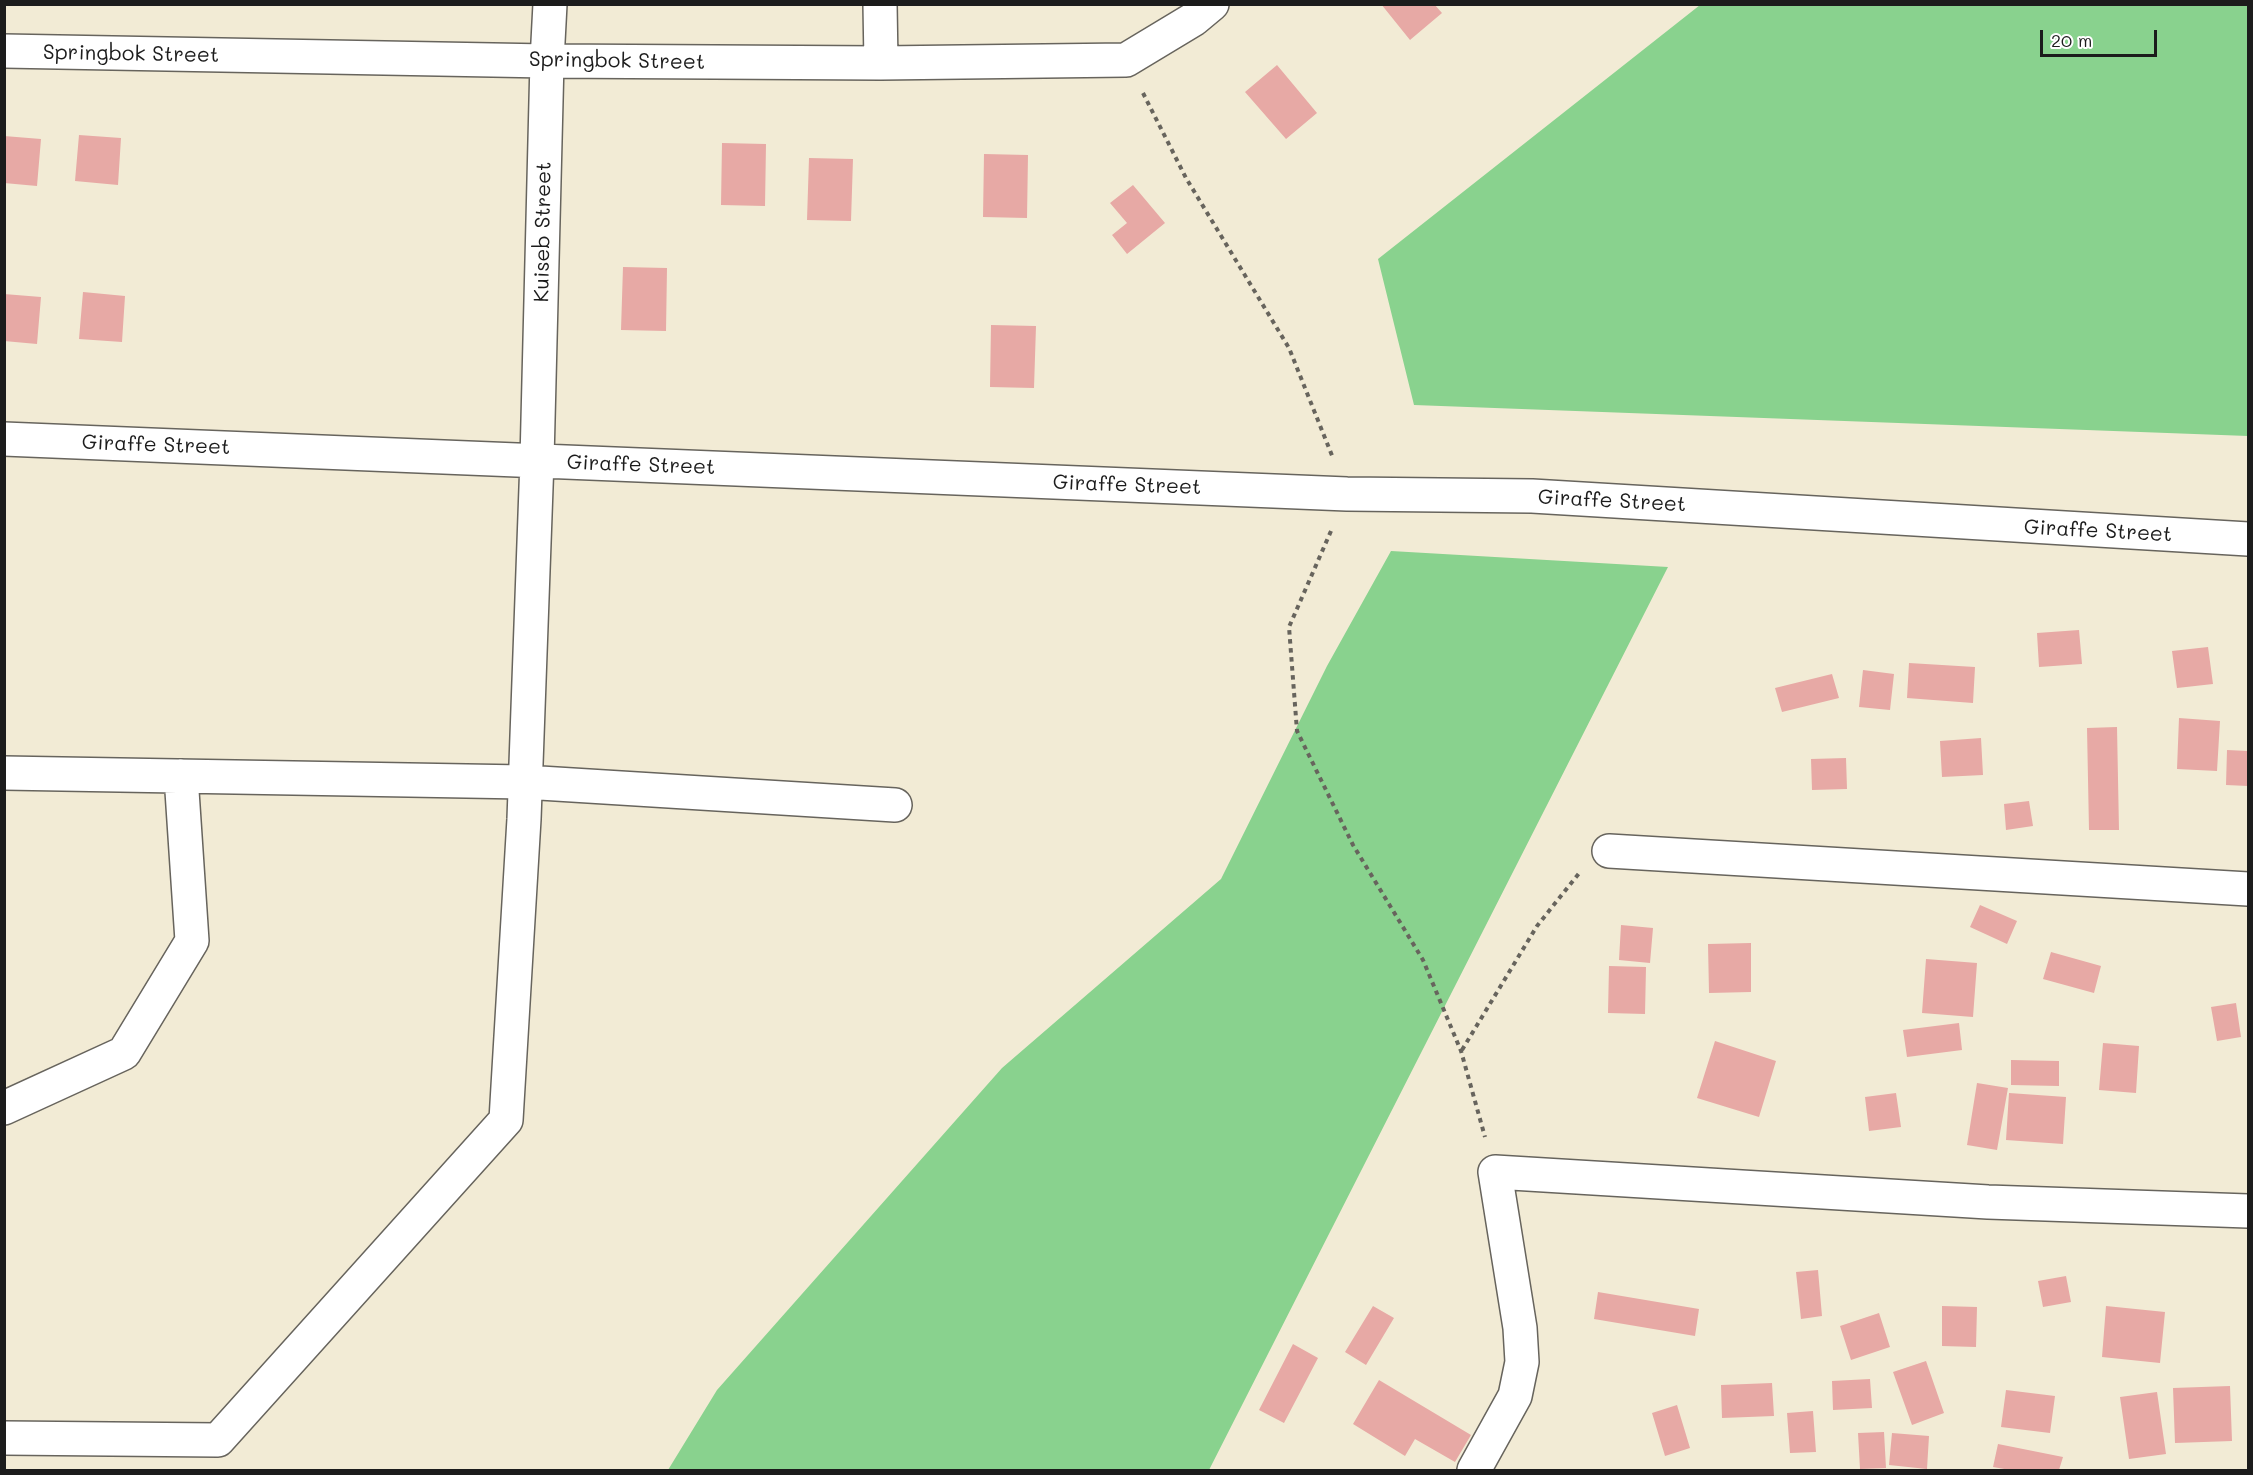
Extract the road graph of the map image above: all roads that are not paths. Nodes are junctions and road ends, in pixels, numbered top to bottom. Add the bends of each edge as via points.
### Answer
1 (550, 4) edge
2 (880, 4) edge
3 (1212, 4) edge
4 (4, 51) edge
5 (547, 61) junction
6 (881, 63) junction
7 (4, 438) edge
8 (537, 460) junction
9 (2248, 539) edge
10 (4, 773) edge
11 (182, 776) junction
12 (524, 782) junction
13 (896, 805) dead end
14 (1609, 851) road end
15 (2248, 889) edge
16 (4, 1108) edge
17 (2248, 1211) edge
18 (4, 1438) edge
19 (1474, 1470) edge

1 - 5 street, Kuiseb Street
2 - 6 street
3 - 6 street, Springbok Street via 1126,60
4 - 5 street, Springbok Street
5 - 6 street, Springbok Street
5 - 8 street, Kuiseb Street
7 - 8 street, Giraffe Street
8 - 9 street, Giraffe Street via 1347,494 1532,496
8 - 12 street, Kuiseb Street
10 - 11 street
11 - 12 street
11 - 16 street via 192,941 124,1053
12 - 13 street
12 - 18 street, Kuiseb Street via 506,1120 218,1440
14 - 15 street
17 - 19 street via 1988,1202 1495,1172 1522,1362 1515,1396

